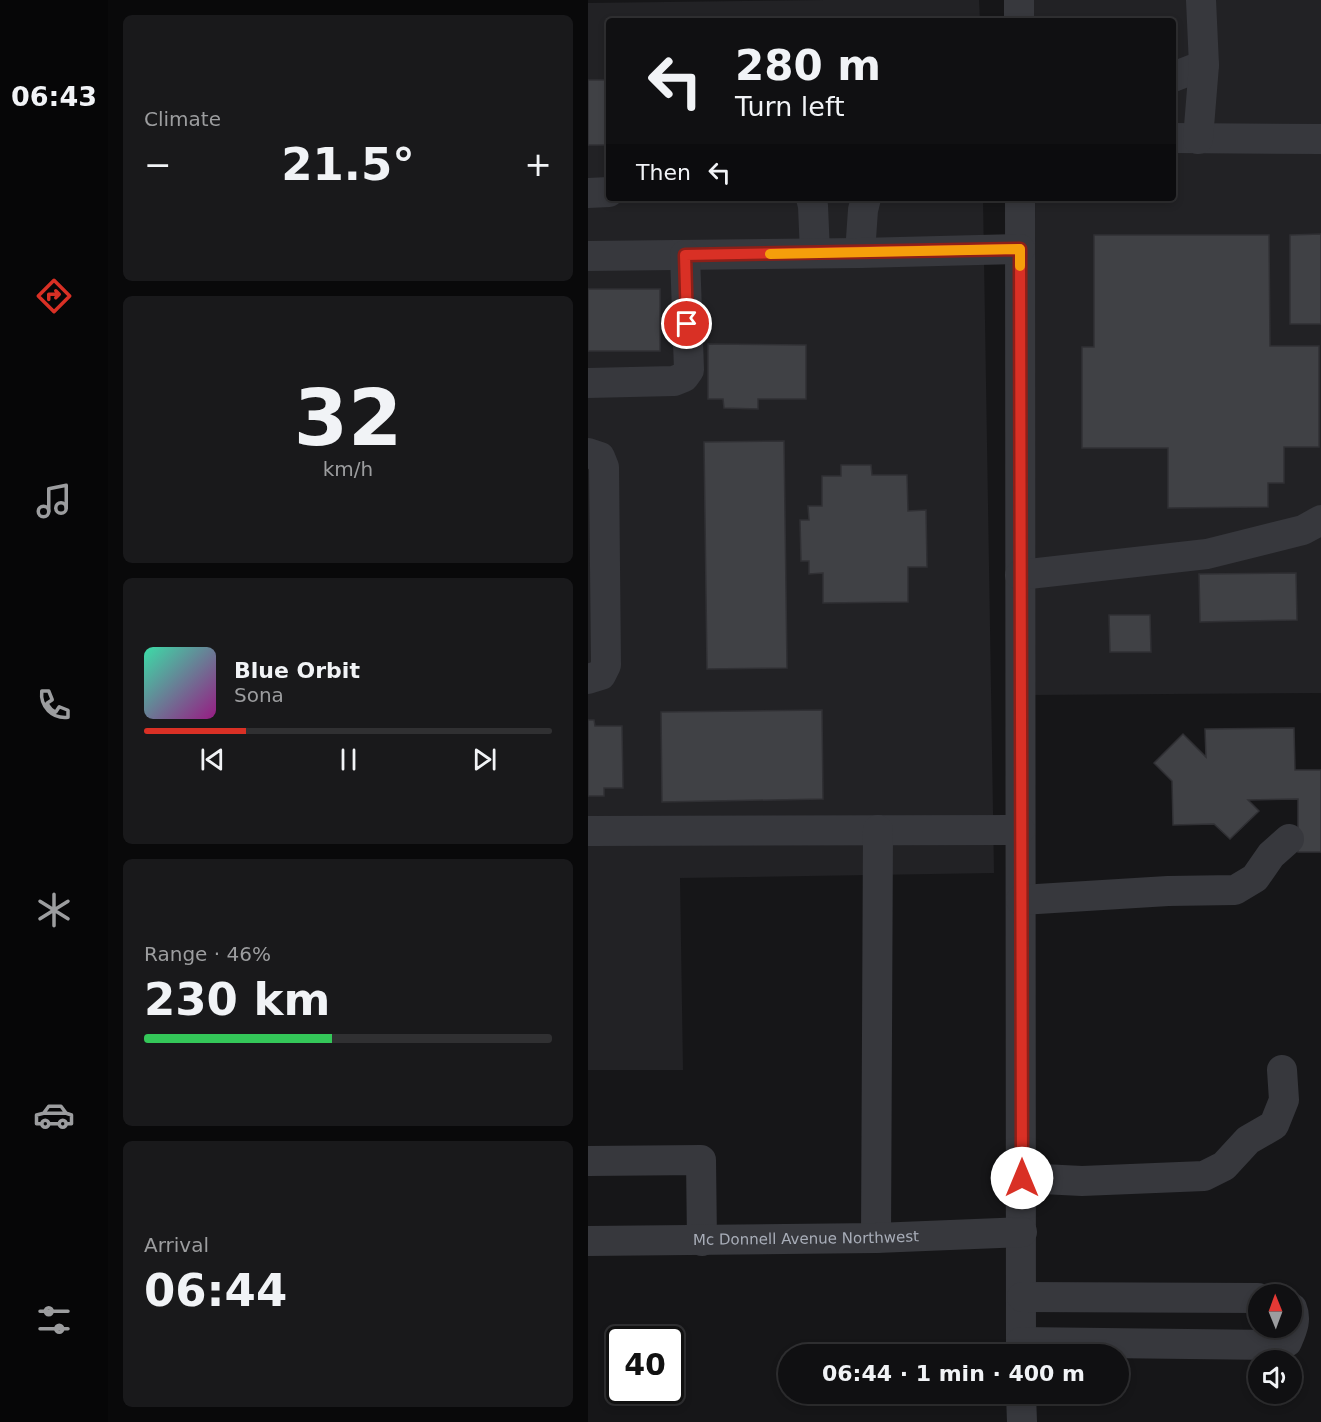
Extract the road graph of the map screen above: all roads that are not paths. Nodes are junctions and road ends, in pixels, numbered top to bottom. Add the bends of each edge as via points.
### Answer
1 (1019, 0) edge
2 (1202, 0) edge
3 (1019, 18) edge
4 (1204, 65) junction
5 (1176, 76) edge
6 (1186, 139) edge
7 (1321, 139) edge
8 (606, 192) edge
9 (588, 193) edge
10 (812, 201) edge
11 (865, 201) edge
12 (1020, 201) edge
13 (1020, 249) junction
14 (815, 253) junction
15 (860, 253) junction
16 (685, 255) junction
17 (588, 256) edge
18 (588, 383) edge
19 (588, 453) edge
20 (1321, 520) edge
21 (1020, 575) junction
22 (588, 679) edge
23 (878, 830) junction
24 (1020, 830) junction
25 (588, 831) edge
26 (1289, 840) dead end
27 (1021, 900) junction
28 (1282, 1070) dead end
29 (588, 1161) edge
30 (1022, 1178) junction
31 (1022, 1232) junction
32 (876, 1238) junction
33 (588, 1241) edge
34 (702, 1241) junction
35 (1022, 1297) junction
36 (1248, 1298) edge
37 (1289, 1338) edge
38 (1021, 1344) edge
39 (1129, 1347) edge
40 (1021, 1404) edge
41 (1022, 1422) edge

1 - 3 street
2 - 4 street
4 - 5 street
4 - 6 street
6 - 7 street
8 - 9 street
10 - 14 street
11 - 15 street
12 - 13 street
13 - 15 street
13 - 21 street
14 - 15 street
14 - 16 street
16 - 17 street
16 - 18 street via 689,370 684,377 674,381
19 - 22 street via 600,457 604,467 606,665 601,675
20 - 21 street via 1304,530 1207,554
21 - 24 street
23 - 24 street
23 - 25 street
23 - 32 street
24 - 27 street
26 - 27 street via 1271,855 1255,879 1235,890
27 - 30 street
28 - 30 street via 1284,1100 1274,1125 1248,1140 1224,1166 1204,1176 1082,1181
29 - 34 street via 701,1160
30 - 31 street
31 - 32 street, Mc Donnell Avenue Northwest
31 - 35 street
32 - 34 street, Mc Donnell Avenue Northwest
33 - 34 street, Mc Donnell Avenue Northwest
35 - 36 street
35 - 38 street
37 - 39 street via 1278,1345
40 - 41 street

